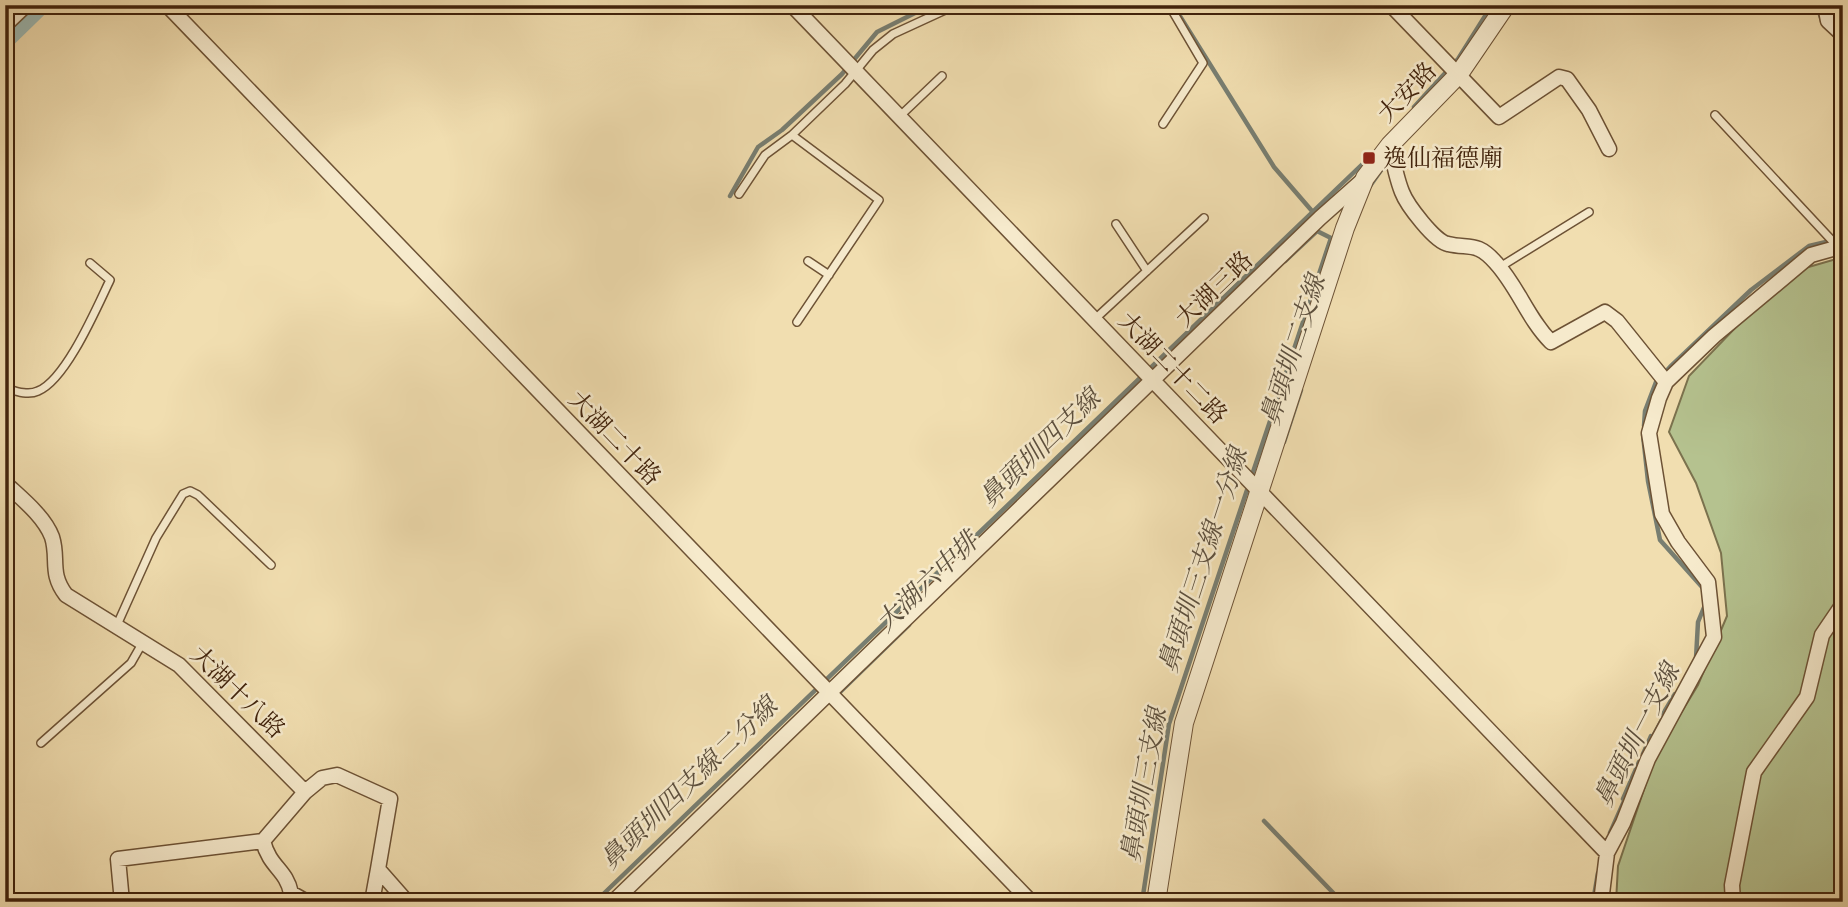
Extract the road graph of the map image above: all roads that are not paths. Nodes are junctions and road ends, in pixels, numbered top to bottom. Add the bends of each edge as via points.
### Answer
1 (26, 5) edge
2 (167, 5) edge
3 (792, 5) edge
4 (956, 5) edge
5 (1169, 5) edge
6 (1391, 5) edge
7 (1506, 5) edge
8 (1825, 5) edge
9 (5, 25) edge
10 (1843, 35) edge
11 (854, 69) junction
12 (1459, 74) junction
13 (942, 76) dead end
14 (1715, 115) dead end
15 (900, 117) junction
16 (1163, 124) dead end
17 (792, 135) junction
18 (1390, 145) junction
19 (1609, 149) dead end
20 (1365, 178) junction
21 (739, 194) dead end
22 (1589, 212) dead end
23 (1204, 218) dead end
24 (1116, 224) dead end
25 (1840, 247) edge
26 (808, 261) dead end
27 (90, 263) dead end
28 (1499, 267) junction
29 (1147, 271) junction
30 (828, 275) junction
31 (1094, 320) junction
32 (797, 322) dead end
33 (1153, 379) junction
34 (1666, 382) junction
35 (5, 388) edge
36 (5, 483) edge
37 (1261, 492) junction
38 (271, 565) dead end
39 (1843, 604) edge
40 (117, 625) junction
41 (143, 642) junction
42 (829, 694) junction
43 (41, 743) dead end
44 (304, 792) junction
45 (263, 841) junction
46 (1607, 853) junction
47 (378, 869) junction
48 (122, 902) edge
49 (307, 902) edge
50 (372, 902) edge
51 (407, 902) edge
52 (613, 902) edge
53 (1031, 902) edge
54 (1156, 902) edge
55 (1601, 902) edge
56 (1733, 902) edge

1 - 9 street
2 - 42 street, 大湖二十路
3 - 11 street, 大湖二十二路
4 - 11 lane via 893,34
5 - 16 lane via 1203,63
6 - 12 street
7 - 12 street, 大安路
8 - 10 street via 1828,20
11 - 15 street, 大湖二十二路
11 - 17 lane via 845,84
12 - 18 street, 大安路
12 - 19 street via 1499,117 1559,77 1567,79
13 - 15 lane
14 - 25 lane
15 - 31 street, 大湖二十二路
17 - 21 lane via 765,155
17 - 30 lane via 879,200
18 - 20 street, 大安路
18 - 28 street via 1403,195 1436,238 1447,244 1474,246
20 - 33 street, 大湖三路
20 - 37 street, 大安路
22 - 28 lane
23 - 29 lane
24 - 29 lane
25 - 34 street via 1811,255
26 - 30 lane
27 - 35 lane via 110,280 79,344 38,391
28 - 34 street via 1551,342 1605,312
29 - 31 lane
30 - 32 lane
31 - 33 street, 大湖二十二路
33 - 37 street, 大湖二十二路
33 - 42 street, 大湖三路
34 - 46 street via 1649,433 1662,514 1708,582 1714,637 1648,759
36 - 40 street, 大湖十八路 via 42,520 52,538 57,582 66,594
37 - 46 street, 大湖二十二路
37 - 54 street, 大安路 via 1184,723
38 - 40 lane via 190,491 183,494 156,538
39 - 56 street via 1822,635 1807,697 1754,772 1732,885
40 - 41 street, 大湖十八路
41 - 43 lane via 131,663
41 - 44 street, 大湖十八路 via 179,665
42 - 52 street, 大湖三路
42 - 53 street, 大湖二十路
44 - 45 street
44 - 47 street via 322,778 337,775 390,799
45 - 48 street via 118,859
45 - 49 street via 267,858 288,880 291,893
46 - 55 street
47 - 50 street
47 - 51 street

